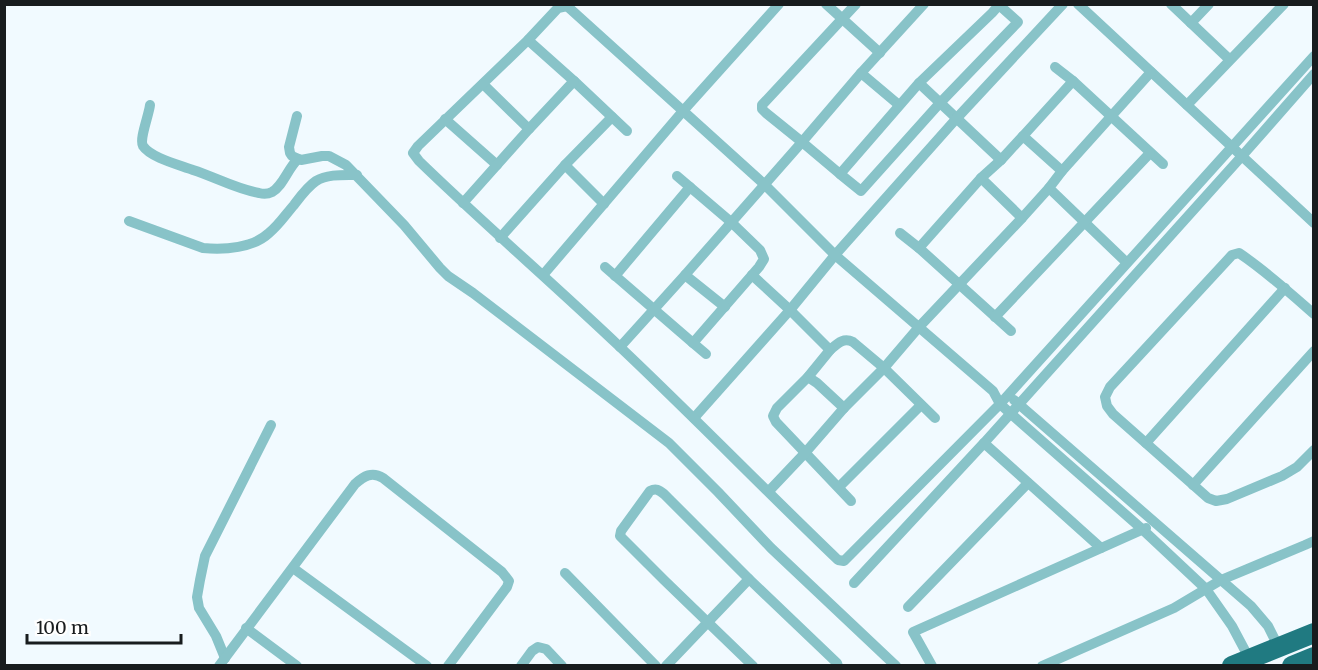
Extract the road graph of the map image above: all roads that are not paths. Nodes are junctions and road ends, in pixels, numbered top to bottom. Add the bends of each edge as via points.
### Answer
1 (779, 4) edge
2 (826, 4) edge
3 (856, 4) edge
4 (924, 4) edge
5 (1063, 4) edge
6 (1078, 4) edge
7 (1171, 4) edge
8 (1209, 4) edge
9 (1284, 4) edge
10 (998, 5) edge
11 (842, 19) junction
12 (1191, 23) junction
13 (528, 40) junction
14 (880, 52) junction
15 (1314, 56) edge
16 (1229, 59) junction
17 (1055, 67) dead end
18 (1151, 72) junction
19 (861, 73) junction
20 (1314, 74) edge
21 (574, 81) junction
22 (1072, 81) junction
23 (919, 83) junction
24 (483, 84) junction
25 (939, 104) junction
26 (150, 105) dead end
27 (899, 105) junction
28 (1187, 105) junction
29 (683, 111) junction
30 (297, 116) dead end
31 (1111, 116) junction
32 (612, 117) junction
33 (445, 119) junction
34 (956, 119) junction
35 (529, 129) junction
36 (627, 130) dead end
37 (1023, 136) junction
38 (802, 142) junction
39 (1232, 147) junction
40 (1150, 153) junction
41 (1242, 156) junction
42 (298, 159) junction
43 (1001, 160) junction
44 (1163, 164) dead end
45 (497, 165) junction
46 (565, 165) junction
47 (1062, 171) junction
48 (840, 174) junction
49 (357, 175) junction
50 (677, 176) dead end
51 (981, 178) junction
52 (764, 184) junction
53 (690, 187) junction
54 (1049, 188) junction
55 (463, 203) junction
56 (604, 204) junction
57 (1022, 218) junction
58 (129, 220) dead end
59 (731, 222) junction
60 (1314, 223) edge
61 (1084, 224) junction
62 (900, 233) dead end
63 (500, 238) junction
64 (919, 248) junction
65 (835, 255) junction
66 (1126, 262) junction
67 (605, 267) dead end
68 (543, 275) junction
69 (685, 275) junction
70 (615, 276) junction
71 (752, 276) junction
72 (960, 284) junction
73 (1285, 288) junction
74 (725, 308) junction
75 (653, 309) junction
76 (790, 310) junction
77 (1314, 314) edge
78 (995, 317) junction
79 (919, 327) junction
80 (1011, 331) dead end
81 (693, 343) junction
82 (620, 347) junction
83 (830, 350) junction
84 (1314, 351) edge
85 (706, 354) dead end
86 (884, 368) junction
87 (808, 376) junction
88 (993, 391) junction
89 (1008, 395) junction
90 (1000, 404) junction
91 (1018, 404) junction
92 (921, 405) junction
93 (844, 408) junction
94 (1010, 413) junction
95 (694, 418) junction
96 (935, 418) dead end
97 (271, 425) dead end
98 (984, 443) junction
99 (1146, 443) junction
100 (1314, 450) edge
101 (804, 453) junction
102 (1028, 483) junction
103 (1194, 485) junction
104 (839, 488) junction
105 (769, 491) junction
106 (851, 501) dead end
107 (1156, 524) junction
108 (1142, 530) junction
109 (1314, 541) edge
110 (1101, 548) junction
111 (292, 568) junction
112 (565, 573) dead end
113 (748, 579) junction
114 (1221, 580) junction
115 (854, 584) dead end
116 (1206, 589) junction
117 (908, 607) dead end
118 (708, 622) junction
119 (246, 628) junction
120 (1314, 633) edge
121 (1278, 646) junction
122 (1314, 657) edge
123 (222, 662) edge
124 (1241, 662) edge
125 (297, 666) edge
126 (427, 666) edge
127 (448, 666) edge
128 (521, 666) edge
129 (562, 666) edge
130 (656, 666) edge
131 (666, 666) edge
132 (753, 666) edge
133 (838, 666) edge
134 (896, 666) edge
135 (932, 666) edge
136 (1042, 666) edge
137 (1292, 666) edge

1 - 29 street
2 - 11 street
3 - 11 street
4 - 14 street
5 - 34 street
6 - 18 street
7 - 12 street
8 - 12 street
9 - 16 street
10 - 23 street
10 - 25 street via 1018,22
11 - 14 street
11 - 38 street via 762,105 766,113
12 - 16 street
13 - 21 street
13 - 24 street
13 - 29 street via 558,8 567,6
14 - 19 street
15 - 39 street
16 - 28 street
17 - 22 street
18 - 28 street
18 - 31 street
19 - 27 street
19 - 38 street
20 - 41 street
21 - 32 street
21 - 35 street
22 - 31 street
22 - 37 street
23 - 25 street
23 - 27 street
24 - 33 street
24 - 35 street
25 - 34 street
25 - 48 street via 864,193
26 - 42 street via 142,143 168,161 264,194 278,188
27 - 48 street
28 - 39 street
29 - 52 street
29 - 56 street
30 - 42 street via 289,150
31 - 40 street
31 - 47 street
32 - 36 street
32 - 46 street
33 - 45 street
33 - 55 street via 413,153
34 - 43 street
34 - 65 street
35 - 45 street
37 - 43 street
37 - 47 street
38 - 48 street
38 - 52 street
39 - 41 street
39 - 66 street
40 - 44 street
40 - 61 street
41 - 60 street
41 - 91 street
42 - 49 street via 329,156
43 - 51 street
45 - 55 street
46 - 56 street
46 - 63 street
47 - 54 street
49 - 58 street via 316,181 268,234 254,243 203,248
49 - 134 street via 448,276 669,443 771,548
50 - 53 street
51 - 57 street
51 - 64 street
52 - 59 street
52 - 65 street
53 - 59 street
53 - 70 street
54 - 57 street
54 - 61 street
55 - 63 street
56 - 68 street
57 - 72 street
59 - 69 street
59 - 71 street via 763,253 763,261
61 - 66 street
61 - 78 street
62 - 64 street
63 - 68 street
64 - 72 street
65 - 76 street
65 - 79 street
66 - 89 street
67 - 70 street
68 - 82 street
69 - 74 street
69 - 75 street
70 - 75 street
71 - 74 street
71 - 76 street
72 - 78 street
72 - 79 street
73 - 77 street
73 - 99 street
73 - 99 street via 1239,253 1232,255 1110,387 1105,397 1107,406
74 - 81 street
75 - 81 street
75 - 82 street
76 - 83 street
76 - 95 street
78 - 80 street
79 - 86 street
79 - 88 street
81 - 85 street
82 - 95 street
83 - 86 street via 849,340
83 - 87 street
84 - 103 street
86 - 92 street
86 - 93 street
87 - 93 street
87 - 101 street via 773,416
88 - 89 street
88 - 90 street
89 - 90 street
89 - 91 street
90 - 94 street
90 - 105 street via 843,561
91 - 94 street
91 - 107 street
92 - 96 street
92 - 104 street
93 - 101 street
94 - 98 street
94 - 108 street
95 - 105 street
97 - 123 street via 205,556 200,580 199,608 216,636
98 - 102 street
98 - 115 street
99 - 103 street
100 - 103 street via 1282,476 1227,499 1208,498
101 - 104 street
101 - 105 street
102 - 110 street
102 - 117 street
104 - 106 street
107 - 108 street
107 - 114 street
108 - 110 street
108 - 116 street
109 - 114 street
110 - 135 street via 913,632
111 - 119 street
111 - 126 street
111 - 127 street via 355,484 368,474 383,478 509,581
112 - 130 street
113 - 118 street
113 - 118 street via 664,494 657,489 650,492 620,536
113 - 133 street
114 - 116 street
114 - 121 street via 1256,610
116 - 124 street via 1232,626
116 - 136 street via 1174,608
118 - 131 street
118 - 132 street
119 - 123 street
119 - 125 street
120 - 121 highway
121 - 124 highway
122 - 137 highway
128 - 129 street via 538,647

